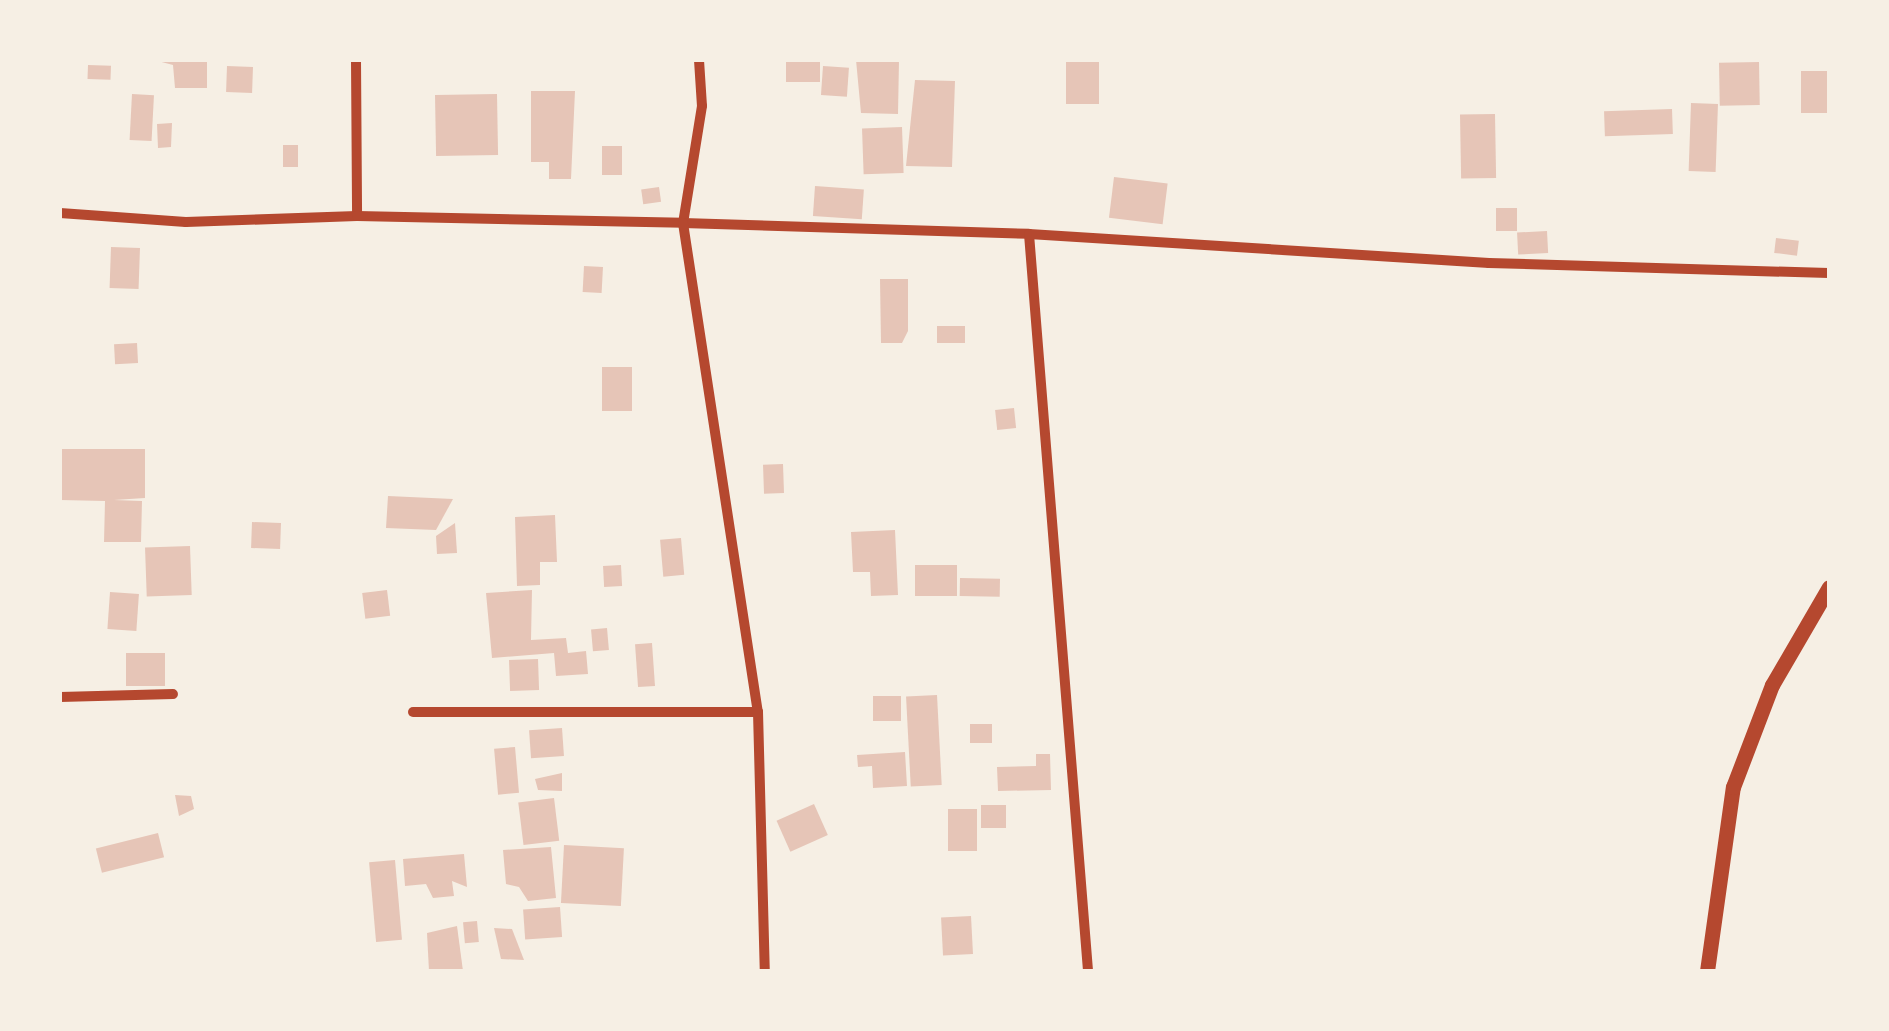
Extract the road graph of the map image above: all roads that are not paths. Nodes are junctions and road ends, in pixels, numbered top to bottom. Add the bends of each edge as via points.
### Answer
1 (356, 60) edge
2 (699, 60) edge
3 (60, 213) edge
4 (357, 216) junction
5 (683, 223) junction
6 (1030, 234) junction
7 (1829, 274) edge
8 (1829, 587) edge
9 (173, 694) dead end
10 (60, 697) edge
11 (413, 712) dead end
12 (758, 712) junction
13 (765, 971) edge
14 (1088, 971) edge
15 (1707, 971) edge

1 - 4 street
2 - 5 street via 702,106
3 - 4 street via 186,222
4 - 5 street
5 - 6 street
5 - 12 street
6 - 7 street via 1490,263
6 - 14 street
8 - 15 street via 1772,685 1734,787
9 - 10 street
11 - 12 street
12 - 13 street

